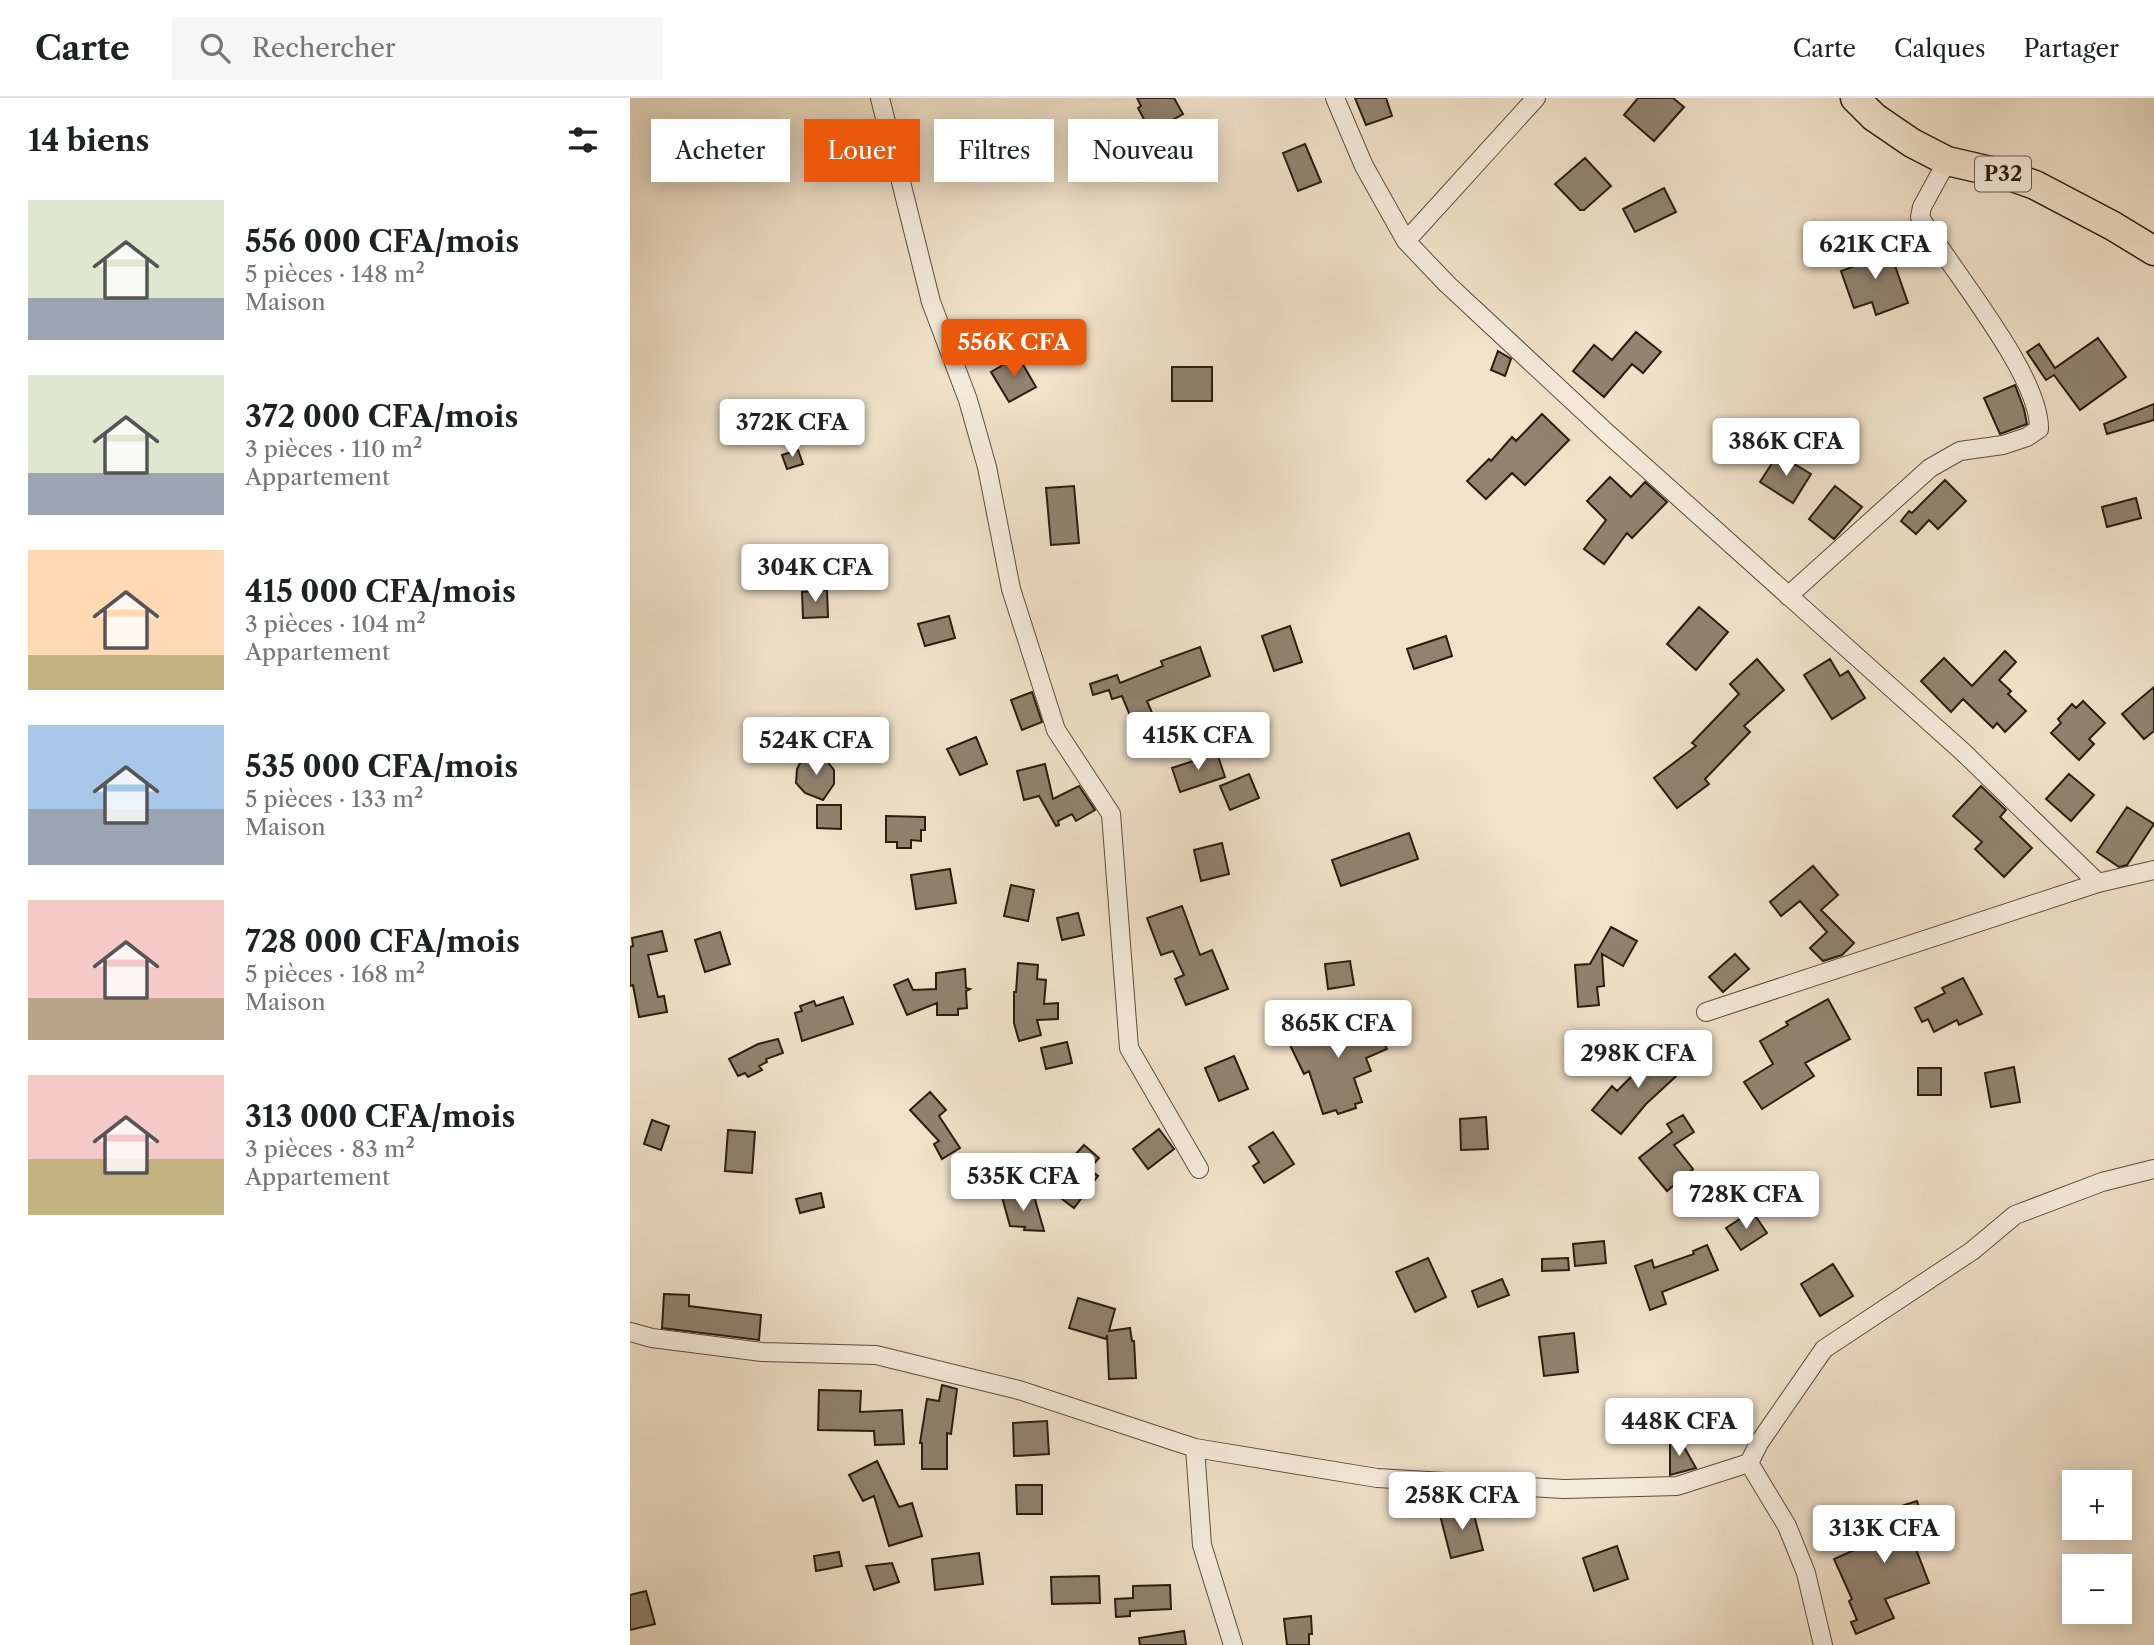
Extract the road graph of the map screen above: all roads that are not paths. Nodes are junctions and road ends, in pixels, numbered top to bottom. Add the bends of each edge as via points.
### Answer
1 (880, 98) edge
2 (1335, 98) edge
3 (1536, 98) edge
4 (1855, 98) edge
5 (1947, 161) junction
6 (1406, 241) junction
7 (2154, 251) edge
8 (1788, 596) junction
9 (2154, 870) edge
10 (2098, 883) junction
11 (1706, 1012) dead end
12 (1199, 1169) dead end
13 (2154, 1169) edge
14 (630, 1332) edge
15 (1195, 1448) junction
16 (1749, 1462) junction
17 (1233, 1645) edge
18 (1824, 1645) edge

1 - 12 street via 928,290 987,467 1011,589 1056,730 1111,814 1129,1048
2 - 6 street via 1364,166
3 - 6 street
4 - 5 main road, P32 via 1874,117
5 - 7 main road, P32 via 2035,185
5 - 8 street via 1920,217 2016,361 2040,415 2039,429 2003,445 1960,451 1930,468
6 - 8 street via 1447,284
8 - 10 street via 1963,752
9 - 10 street
10 - 11 street
13 - 16 street via 2102,1182 2015,1216 1972,1251 1825,1349
14 - 15 street via 762,1352 876,1355 1019,1390
15 - 16 street via 1377,1478 1564,1489 1677,1486
15 - 17 street via 1202,1545
16 - 18 street via 1787,1526 1806,1573

